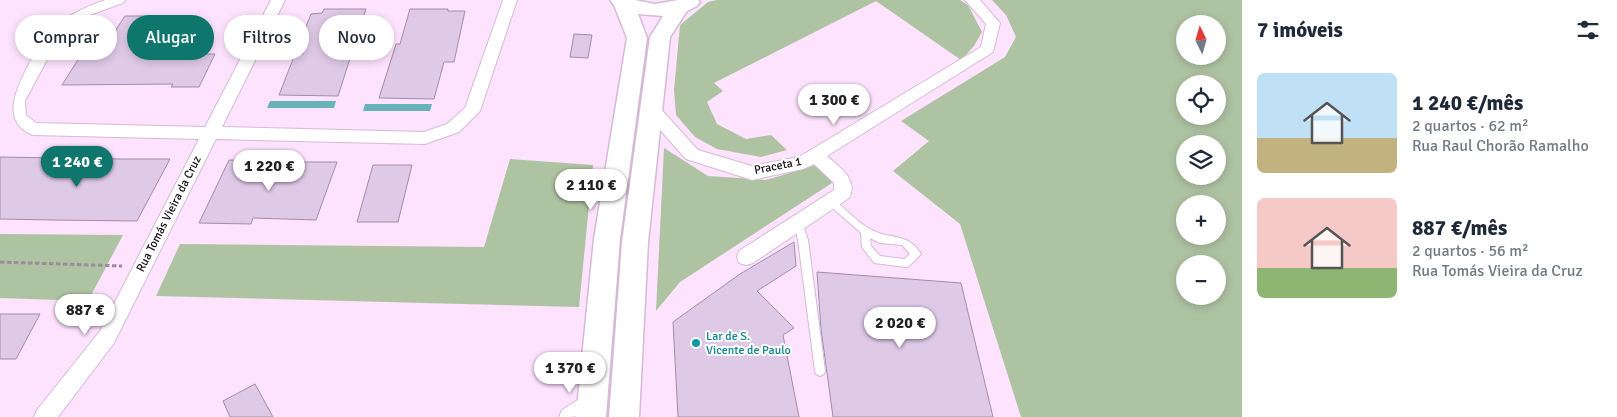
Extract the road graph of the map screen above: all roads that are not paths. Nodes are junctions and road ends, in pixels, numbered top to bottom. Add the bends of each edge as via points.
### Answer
1 (118, 0) edge
2 (278, 0) edge
3 (510, 0) edge
4 (972, 0) edge
5 (622, 1) edge
6 (686, 3) edge
7 (651, 109) junction
8 (210, 134) junction
9 (816, 155) junction
10 (831, 202) junction
11 (798, 223) junction
12 (865, 231) junction
13 (746, 257) dead end
14 (820, 371) dead end
15 (591, 409) edge
16 (45, 417) edge
17 (570, 417) edge
18 (624, 417) edge

1 - 8 street via 82,13 52,36 17,101 18,118 33,129
2 - 8 street, Rua Tomás Vieira da Cruz
3 - 8 street via 472,111 453,128 425,138
4 - 9 street, Praceta 1 via 993,22 988,49
5 - 6 street via 650,10
5 - 15 street via 637,38 607,240
6 - 7 street via 660,37
7 - 9 street, Praceta 1 via 692,155 752,173 803,163
7 - 18 street via 635,242
8 - 16 street, Rua Tomás Vieira da Cruz via 107,337
9 - 10 street via 843,181 843,193
10 - 11 street
10 - 12 lane
11 - 13 street
11 - 14 lane
12 - 12 lane via 867,247 877,260 906,263 916,254 904,242 880,239
15 - 17 street

